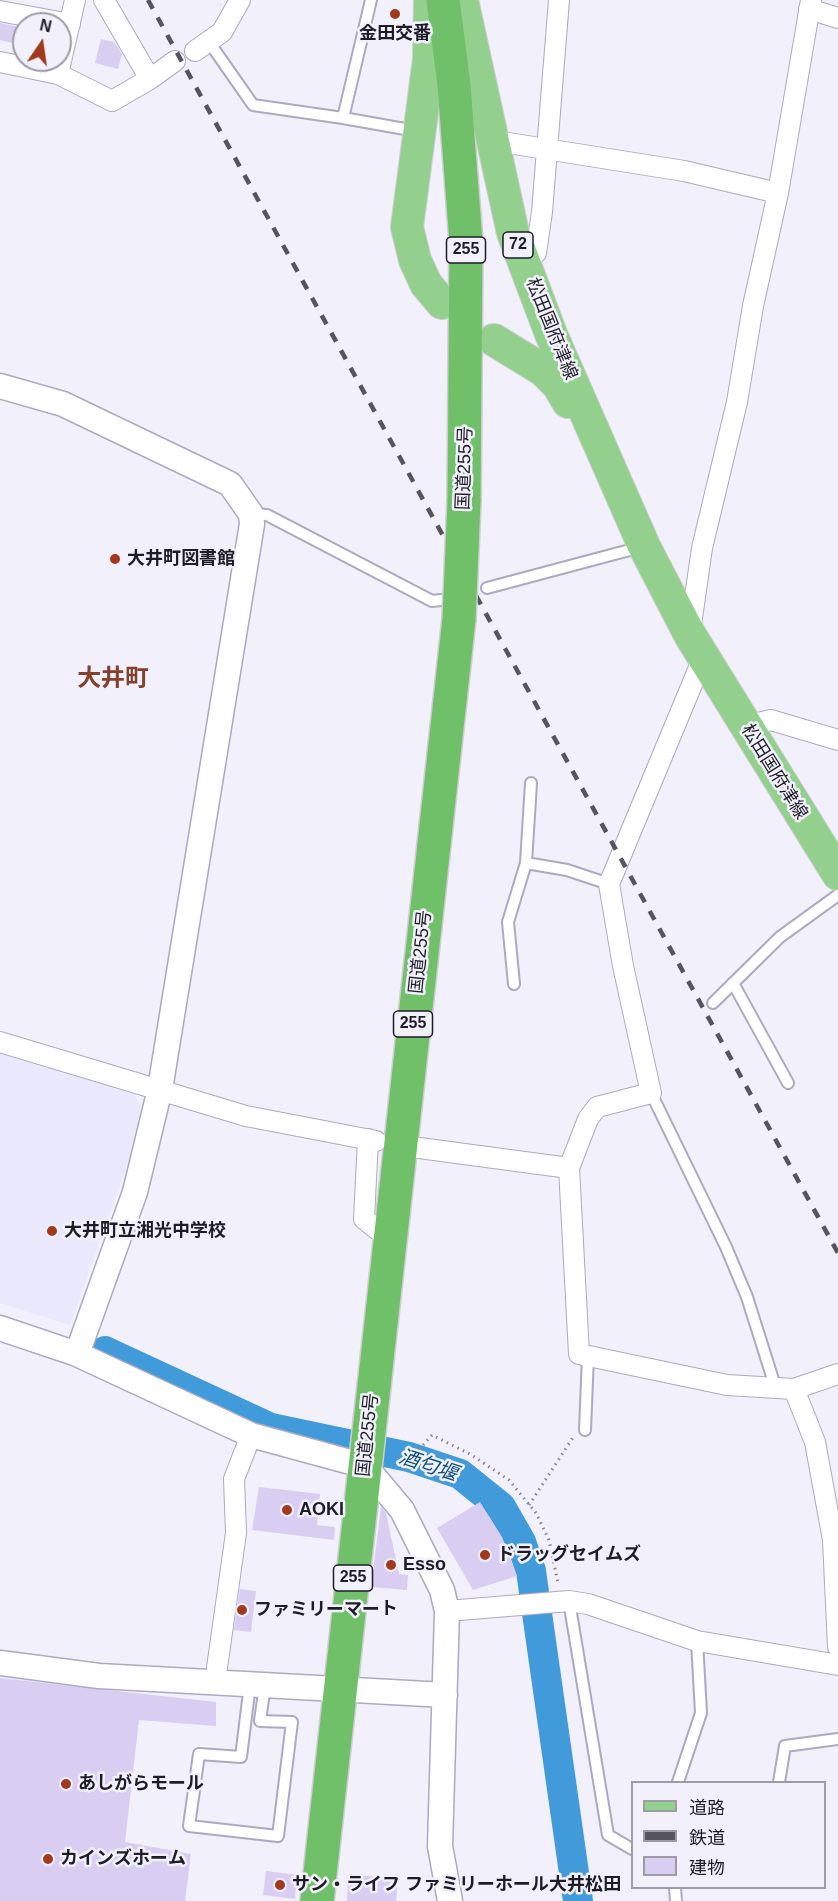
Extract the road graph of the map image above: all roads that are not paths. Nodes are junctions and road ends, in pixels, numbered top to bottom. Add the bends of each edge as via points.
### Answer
1 (104, 0) edge
2 (240, 0) edge
3 (371, 0) edge
4 (430, 0) edge
5 (442, 0) edge
6 (462, 0) edge
7 (559, 0) edge
8 (810, 5) edge
9 (838, 18) edge
10 (202, 46) joint
11 (175, 61) dead end
12 (0, 62) edge
13 (478, 73) junction
14 (58, 74) joint
15 (150, 79) junction
16 (343, 118) junction
17 (405, 129) dead end
18 (546, 148) junction
19 (778, 193) junction
20 (536, 253) dead end
21 (442, 303) dead end
22 (494, 340) dead end
23 (0, 386) edge
24 (613, 478) junction
25 (251, 513) junction
26 (644, 546) junction
27 (487, 588) dead end
28 (450, 609) junction
29 (696, 646) junction
30 (745, 726) junction
31 (838, 740) edge
32 (531, 783) dead end
33 (526, 863) junction
34 (838, 874) edge
35 (609, 884) junction
36 (838, 895) edge
37 (733, 983) junction
38 (514, 984) dead end
39 (713, 1003) dead end
40 (0, 1042) edge
41 (788, 1083) dead end
42 (160, 1089) junction
43 (651, 1093) junction
44 (412, 1147) dead end
45 (569, 1168) junction
46 (389, 1239) junction
47 (0, 1328) edge
48 (77, 1354) junction
49 (588, 1356) junction
50 (838, 1374) edge
51 (785, 1389) junction
52 (581, 1430) road end
53 (251, 1435) junction
54 (366, 1451) junction
55 (562, 1601) junction
56 (447, 1611) junction
57 (838, 1638) edge
58 (698, 1641) junction
59 (838, 1647) edge
60 (0, 1663) edge
61 (838, 1665) edge
62 (215, 1682) junction
63 (258, 1685) junction
64 (341, 1690) junction
65 (445, 1695) junction
66 (838, 1740) edge
67 (678, 1781) edge
68 (779, 1781) edge
69 (631, 1848) edge
70 (317, 1901) edge
71 (450, 1901) edge

1 - 15 street
2 - 10 street via 222,32
3 - 16 lane
4 - 21 main road via 429,59 407,226 415,260 426,284
5 - 28 highway, 国道255号 / 255, bridge via 454,85 466,242 464,502
6 - 13 main road, 松田国府津線 / 72
7 - 18 street
8 - 9 street
8 - 19 street
10 - 16 lane via 253,105
11 - 15 street
12 - 14 street
13 - 18 street via 491,72 505,142
13 - 24 main road, 松田国府津線 / 72 via 513,233
14 - 15 street via 112,101
16 - 17 lane
18 - 19 street via 684,171
18 - 20 street
19 - 29 street via 737,402 702,548
22 - 24 main road, 松田国府津線 / 72 via 543,370 558,385
23 - 25 street via 63,404 230,484
24 - 26 main road, 松田国府津線 / 72
25 - 28 lane via 267,515
25 - 42 street
26 - 27 lane
26 - 29 main road, 松田国府津線 / 72
28 - 46 highway, 国道255号 / 255
29 - 30 main road, 松田国府津線 / 72
29 - 35 street
30 - 31 street via 771,720
30 - 34 main road, 松田国府津線 / 72
32 - 33 lane
33 - 35 lane via 567,870
33 - 38 lane via 508,922
35 - 43 street
36 - 37 lane via 780,937
37 - 39 lane
37 - 41 lane
40 - 42 street
42 - 46 street via 246,1116 372,1140 364,1219
42 - 48 street via 135,1192
43 - 45 street via 597,1107 588,1119
43 - 51 lane via 726,1247
44 - 45 street
45 - 49 street via 579,1354
46 - 54 highway, 国道255号 / 255
47 - 48 street
48 - 53 street
49 - 51 street via 727,1385
49 - 52 lane
50 - 51 street
51 - 57 street via 814,1442 833,1540
53 - 54 street
53 - 62 street via 234,1479 236,1533
54 - 56 street via 402,1510 442,1590
54 - 64 highway, 国道255号 / 255
55 - 56 street
55 - 58 street via 588,1604
55 - 69 lane via 608,1835
56 - 65 street
57 - 59 street
58 - 61 street
58 - 67 lane via 701,1713
60 - 62 street via 99,1676
62 - 63 street
63 - 63 lane via 260,1721 292,1722 278,1836 189,1826 199,1754 241,1757
63 - 64 street
64 - 65 street
64 - 70 highway, 国道255号 / 255
65 - 71 street via 440,1846
66 - 68 lane via 785,1746

